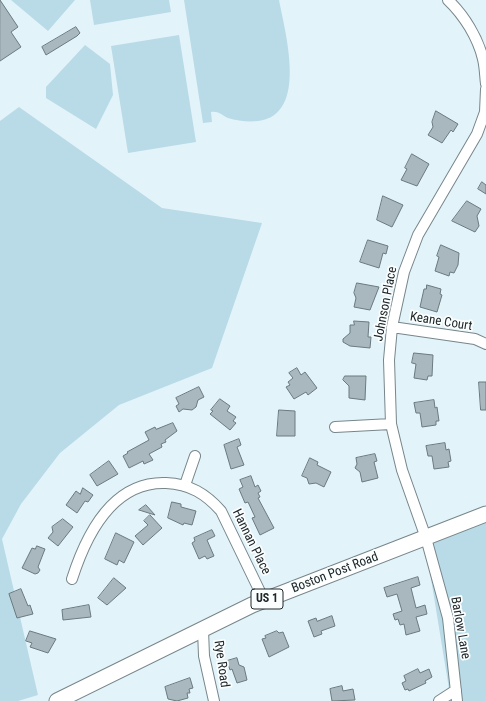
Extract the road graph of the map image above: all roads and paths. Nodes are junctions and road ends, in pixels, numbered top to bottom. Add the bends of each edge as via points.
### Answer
1 (448, 0) edge
2 (486, 84) edge
3 (486, 90) edge
4 (392, 327) junction
5 (486, 344) edge
6 (391, 424) junction
7 (336, 427) dead end
8 (195, 456) dead end
9 (185, 485) junction
10 (486, 514) edge
11 (426, 538) junction
12 (72, 579) dead end
13 (264, 600) junction
14 (203, 630) junction
15 (456, 690) junction
16 (57, 701) edge
17 (214, 701) edge
18 (439, 701) edge
19 (457, 701) edge

1 - 2 street via 472,32 484,59
3 - 4 street, Johnson Place via 485,112 477,134 418,235 404,272
4 - 5 street, Keane Court via 475,339
4 - 6 street, Johnson Place via 389,360
6 - 7 street
6 - 11 street, Johnson Place via 402,470
8 - 9 street
9 - 12 street, Hannan Place via 148,484 132,489 120,497 93,529
9 - 13 street, Hannan Place via 211,499 222,511
10 - 11 main road, Boston Post Road / US 1
11 - 13 main road, Boston Post Road / US 1
11 - 15 street, Barlow Lane via 448,618
13 - 14 main road, Boston Post Road / US 1
14 - 16 main road, Boston Post Road / US 1
14 - 17 street, Rye Road via 204,656
15 - 18 street
15 - 19 street, Barlow Lane

